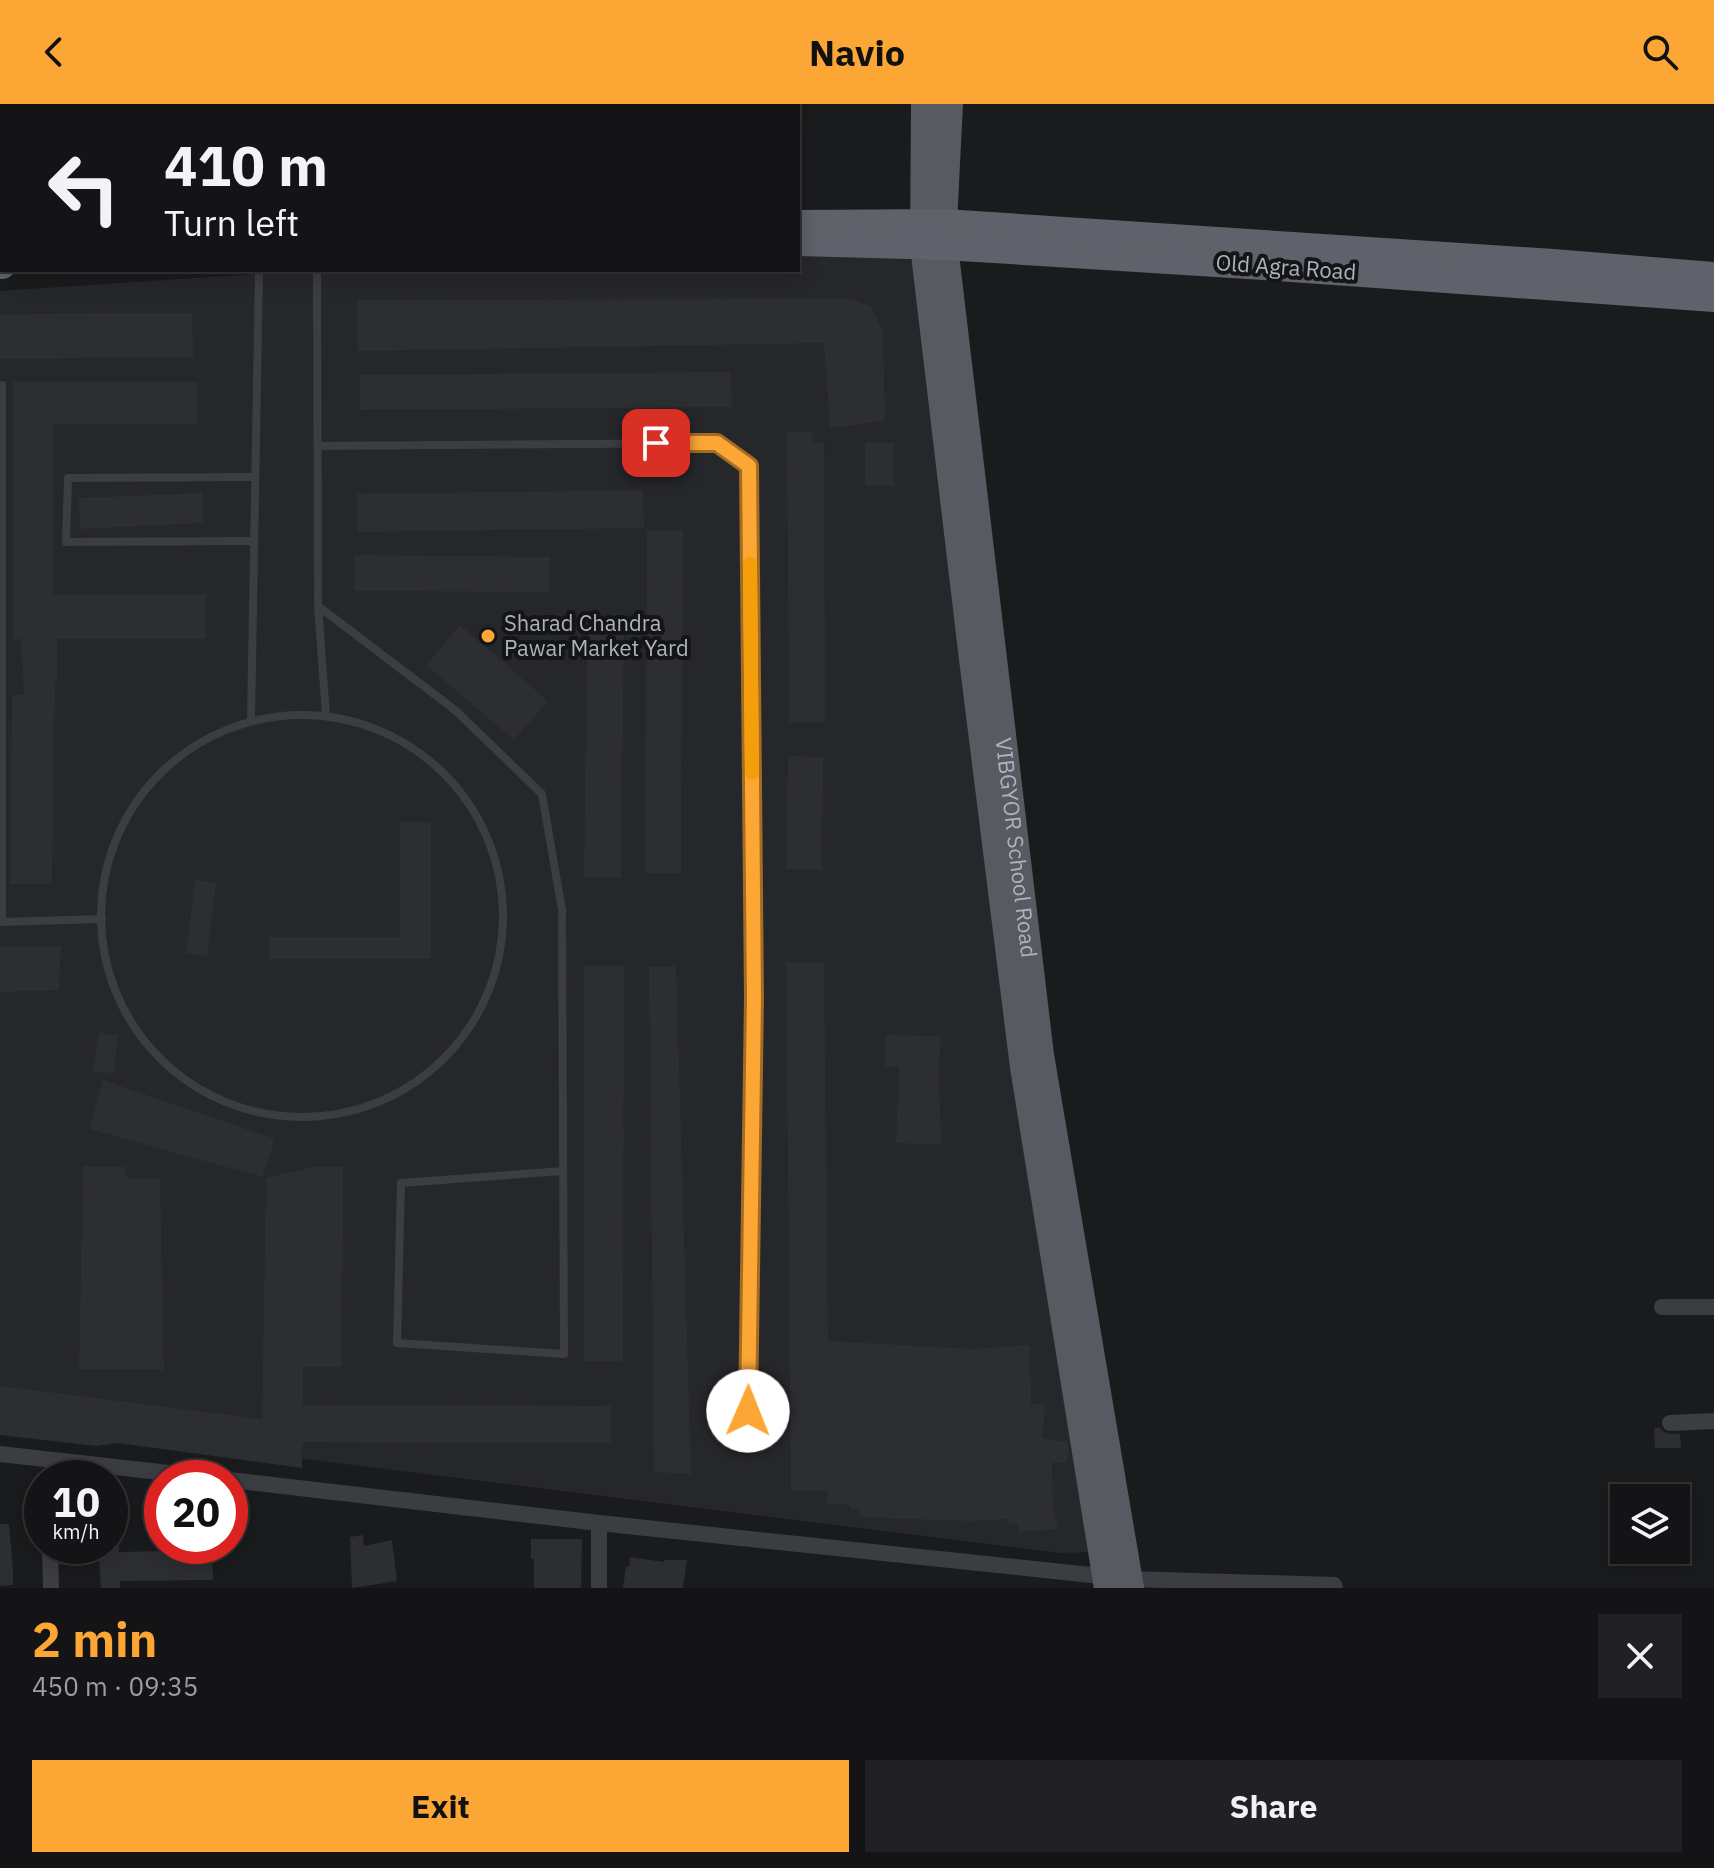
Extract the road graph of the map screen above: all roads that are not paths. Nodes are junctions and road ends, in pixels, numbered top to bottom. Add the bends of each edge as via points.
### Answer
1 (924, 104) edge
2 (950, 104) edge
3 (800, 224) edge
4 (934, 235) junction
5 (800, 242) edge
6 (259, 272) edge
7 (317, 272) edge
8 (1714, 276) edge
9 (1714, 298) edge
10 (2, 385) edge
11 (318, 446) junction
12 (255, 477) junction
13 (254, 541) junction
14 (318, 606) junction
15 (326, 715) junction
16 (251, 720) junction
17 (102, 919) junction
18 (1, 922) edge
19 (563, 1171) junction
20 (1662, 1307) dead end
21 (1714, 1307) edge
22 (1714, 1421) edge
23 (1670, 1423) dead end
24 (747, 1443) dead end
25 (0, 1454) edge
26 (48, 1459) joint
27 (144, 1470) edge
28 (248, 1482) edge
29 (599, 1523) junction
30 (50, 1564) edge
31 (1118, 1583) edge
32 (51, 1588) edge
33 (599, 1588) edge
34 (1335, 1588) edge

1 - 4 main road, VIBGYOR School Road
2 - 4 main road, VIBGYOR School Road
3 - 4 highway
4 - 5 highway, Old Agra Road via 857,245
4 - 8 highway via 1522,261
4 - 9 highway, Old Agra Road via 1264,266
4 - 31 main road, VIBGYOR School Road via 1041,1055
6 - 12 lane
7 - 11 lane
10 - 18 lane
11 - 14 lane
11 - 24 lane via 717,443 749,466 754,998
12 - 13 lane
12 - 13 lane via 68,478 66,542
13 - 16 lane
14 - 15 lane
14 - 19 lane via 455,710 542,794 562,910
15 - 16 lane
15 - 17 lane via 374,727 418,750 454,784 482,825 499,872 503,921 496,971 477,1016 447,1056 409,1088 365,1109 316,1118 267,1115 220,1101 177,1075 143,1039 118,997 104,949
16 - 17 lane via 205,739 165,768 133,806 112,850
17 - 18 lane
19 - 19 lane via 564,1354 397,1343 401,1183
20 - 21 street
22 - 23 street
25 - 26 street
26 - 27 street
28 - 29 street
29 - 31 street
29 - 33 street
30 - 32 street
31 - 34 street

